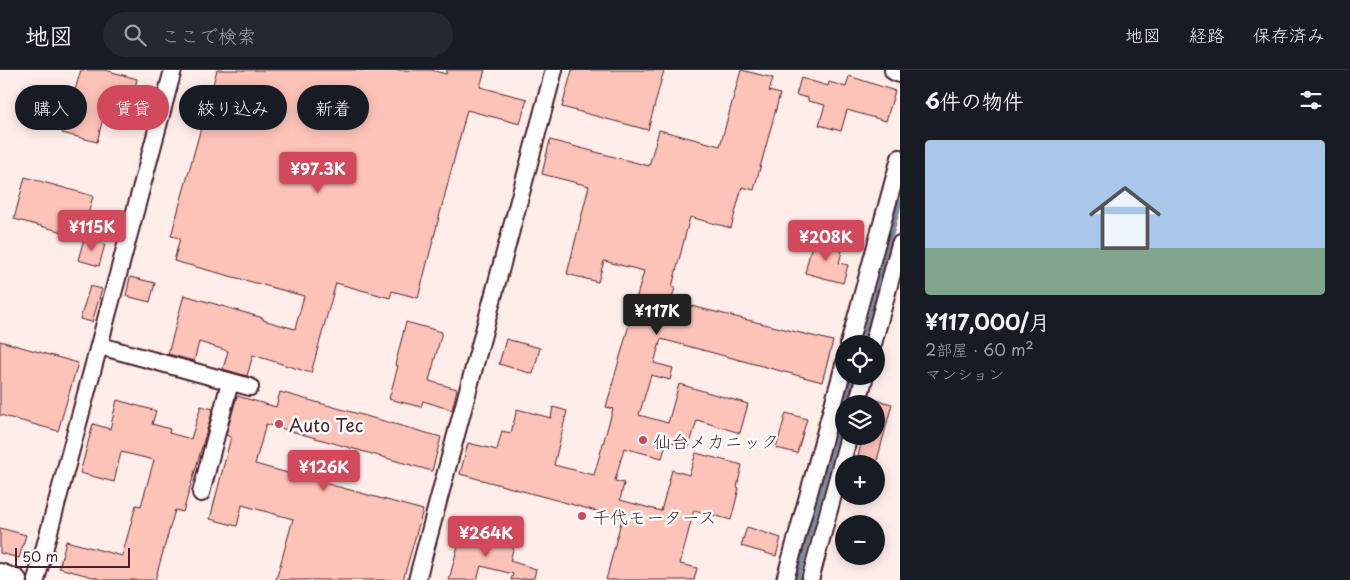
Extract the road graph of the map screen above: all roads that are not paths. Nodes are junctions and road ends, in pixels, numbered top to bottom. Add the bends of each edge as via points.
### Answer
1 (173, 70) edge
2 (554, 70) edge
3 (895, 70) edge
4 (900, 72) edge
5 (900, 158) edge
6 (900, 244) edge
7 (852, 335) edge
8 (875, 335) edge
9 (100, 346) junction
10 (230, 382) junction
11 (839, 385) edge
12 (250, 387) dead end
13 (846, 445) edge
14 (201, 493) dead end
15 (0, 574) edge
16 (16, 580) edge
17 (36, 580) edge
18 (417, 580) edge
19 (785, 580) edge
20 (810, 580) edge

1 - 9 street
2 - 18 street
3 - 4 street
5 - 7 street
6 - 8 street
9 - 10 street
9 - 17 street
10 - 12 street
10 - 14 street
11 - 19 street
13 - 20 street
15 - 16 street

